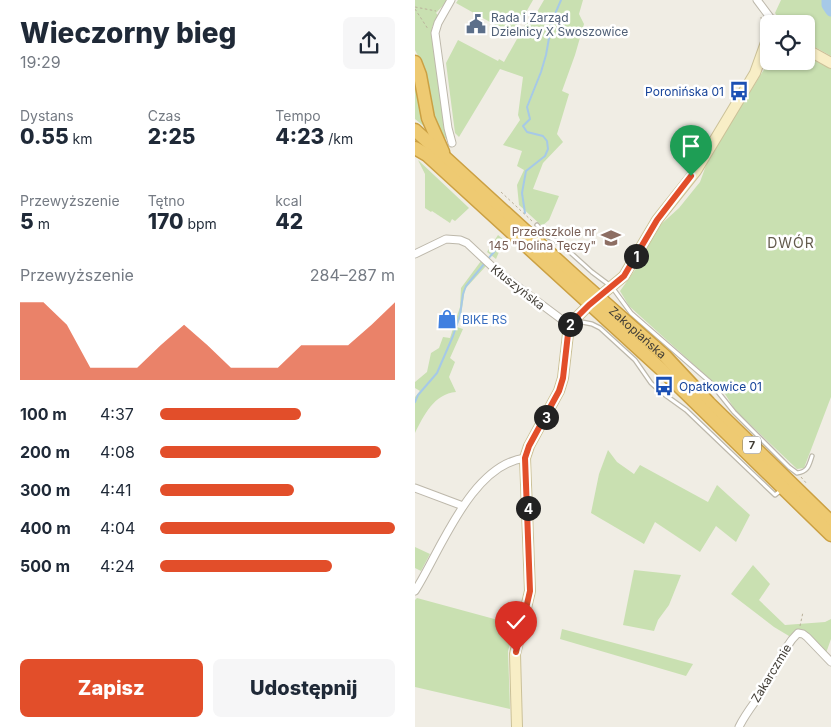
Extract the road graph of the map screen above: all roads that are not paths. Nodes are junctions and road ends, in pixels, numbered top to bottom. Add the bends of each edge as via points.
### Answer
1 (451, 0) edge
2 (757, 0) edge
3 (768, 15) edge
4 (815, 54) edge
5 (760, 59) edge
6 (415, 62) edge
7 (831, 63) edge
8 (760, 68) edge
9 (755, 73) junction
10 (415, 130) edge
11 (452, 143) dead end
12 (415, 148) edge
13 (445, 156) junction
14 (537, 225) road end
15 (415, 254) edge
16 (612, 287) junction
17 (594, 301) junction
18 (572, 322) junction
19 (812, 456) dead end
20 (525, 458) junction
21 (415, 488) edge
22 (779, 491) junction
23 (463, 506) junction
24 (831, 522) edge
25 (831, 535) edge
26 (415, 591) edge
27 (831, 662) edge
28 (517, 727) edge
29 (739, 727) edge

1 - 11 street via 435,34
2 - 3 street
4 - 7 street
5 - 9 street
6 - 13 highway via 428,118
8 - 9 street
9 - 16 street via 696,171 657,220 624,276
10 - 13 highway, Zakopiańska
12 - 17 highway, Zakopiańska / 7
13 - 17 highway, Zakopiańska / 7
14 - 16 lane
15 - 18 street, Kłuszyńska via 446,238 467,243 483,259
16 - 17 street
16 - 19 lane via 631,313 710,382 734,412 789,467 797,473 803,472 809,467
17 - 18 street
17 - 22 highway, Zakopiańska / 7
17 - 24 highway, Zakopiańska / 7 via 671,362 701,396
18 - 20 street via 559,391
18 - 22 lane via 599,328 635,360 661,392 687,410
20 - 23 street via 499,466
20 - 28 street via 530,591 515,654
21 - 23 street
22 - 25 highway, Zakopiańska / 7
23 - 26 street
27 - 29 street, Zakarczmie via 807,637 798,633

